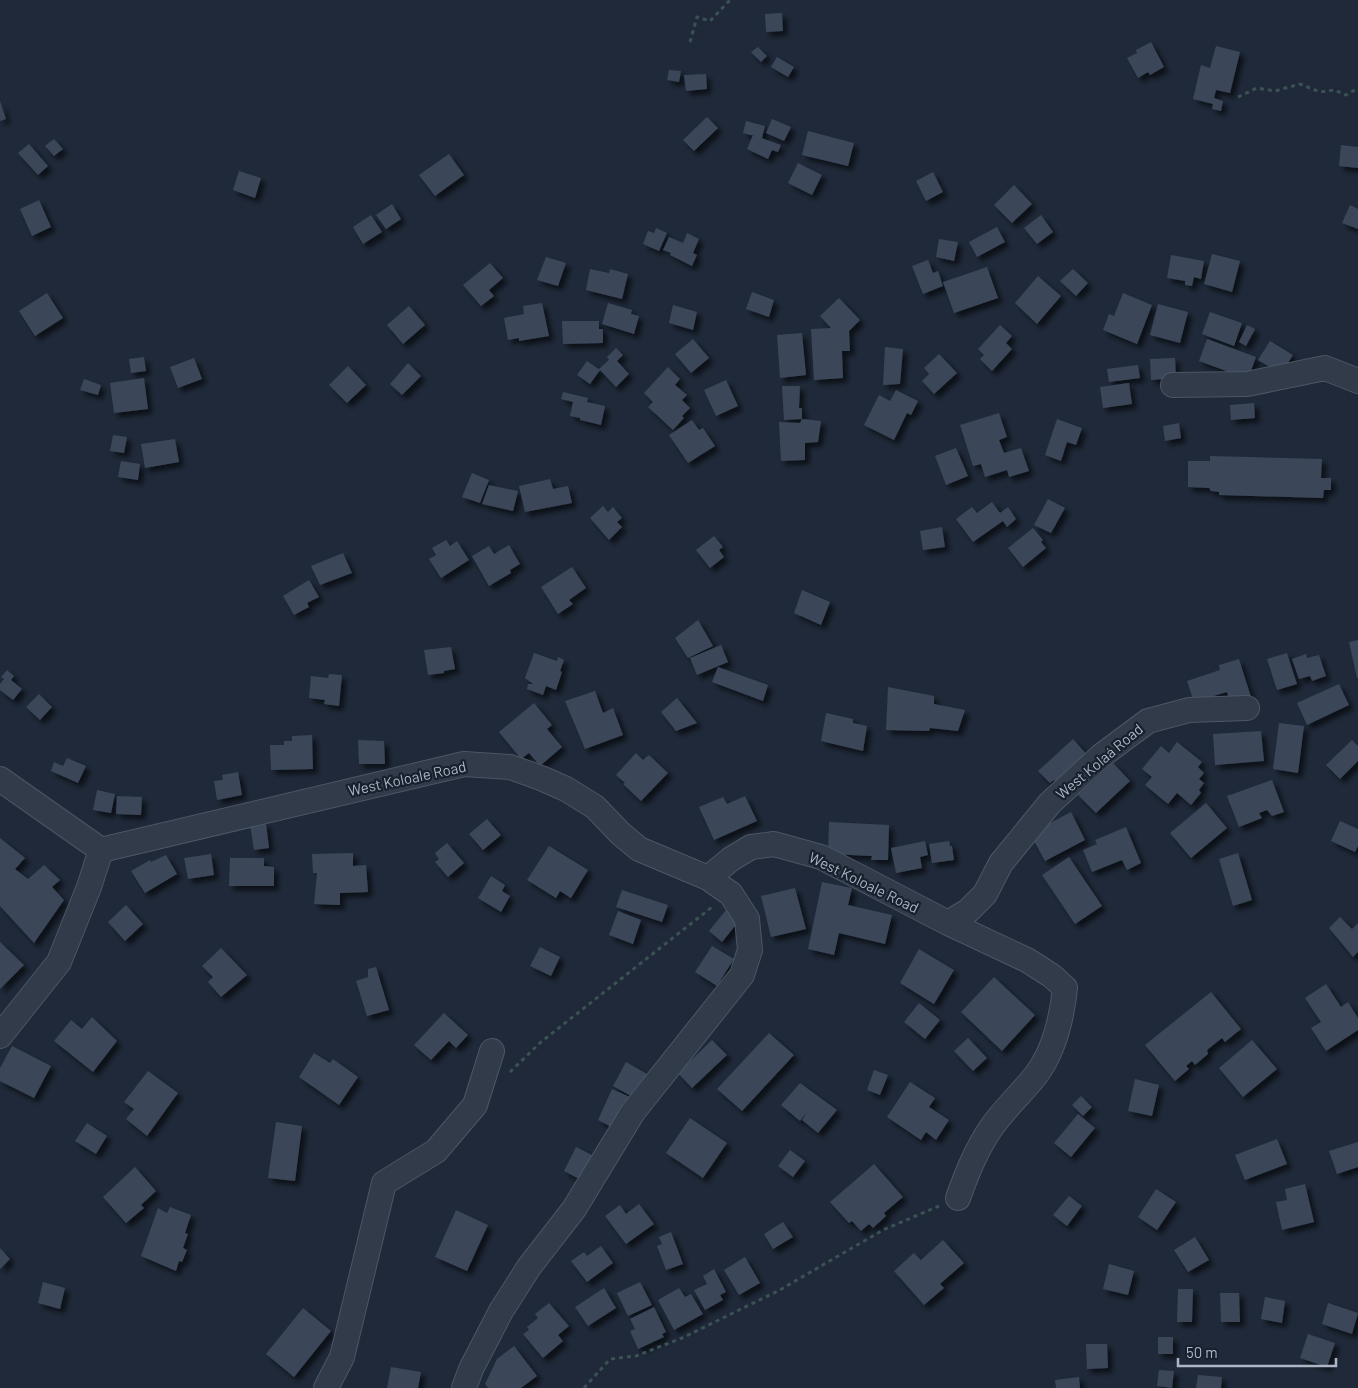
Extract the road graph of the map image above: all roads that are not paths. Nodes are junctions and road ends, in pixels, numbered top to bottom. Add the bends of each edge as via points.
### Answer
1 (1358, 381) edge
2 (1172, 384) dead end
3 (1247, 708) dead end
4 (0, 779) edge
5 (101, 850) junction
6 (708, 878) junction
7 (948, 923) junction
8 (0, 1036) edge
9 (492, 1051) dead end
10 (958, 1198) road end
11 (326, 1388) edge
12 (464, 1388) edge

1 - 2 street via 1325,368 1247,384
3 - 7 street, West Kolaá Road via 1188,710 1148,721 1101,756 1050,803 1001,863 985,894 968,911
4 - 5 street
5 - 6 street, West Koloale Road via 464,764 510,767 541,778 595,807 639,849
5 - 8 street via 59,962
6 - 7 street, West Koloale Road via 751,847 774,844 821,857
6 - 12 street via 731,894 747,919 750,950 742,975 633,1112 574,1209 529,1267 501,1311
7 - 10 street, West Koloale Road via 1027,960 1065,988 1062,1013 1038,1073 992,1128 971,1163
9 - 11 street via 475,1105 436,1150 384,1183 342,1357

